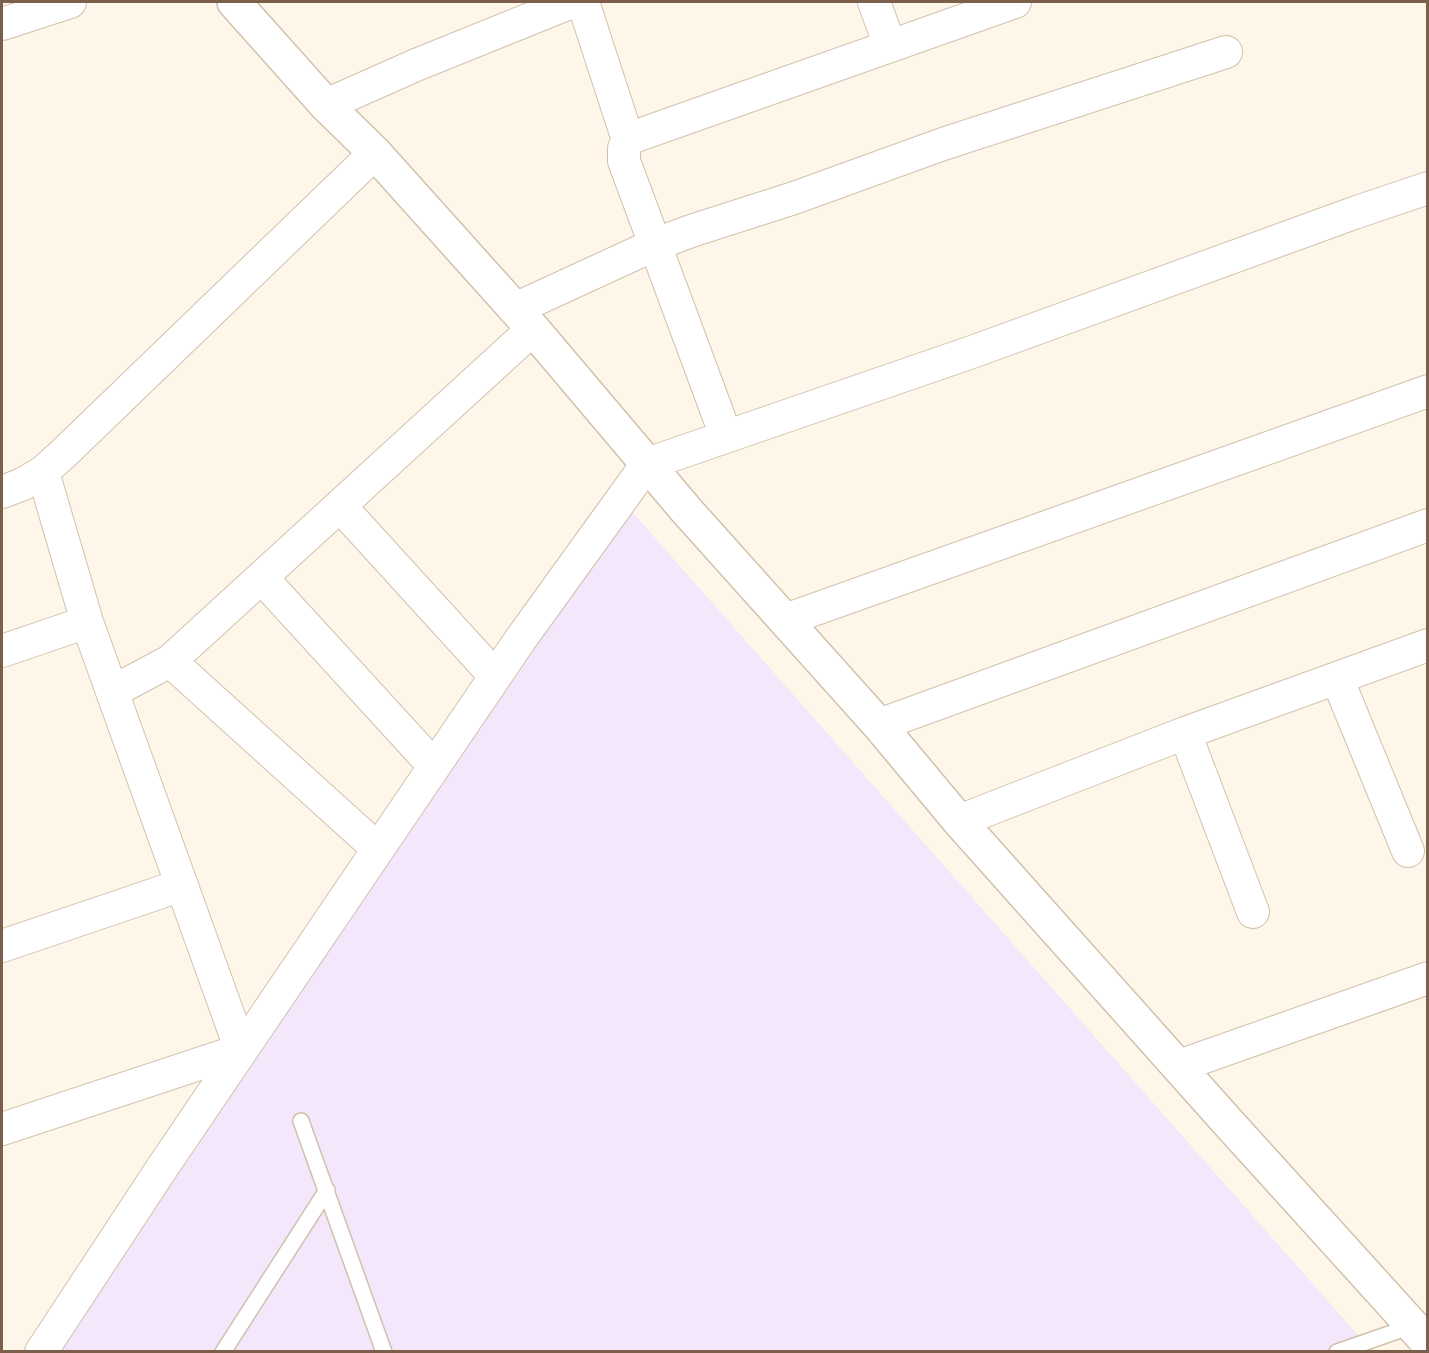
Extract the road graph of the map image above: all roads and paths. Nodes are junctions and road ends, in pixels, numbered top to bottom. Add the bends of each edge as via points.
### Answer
1 (70, 2) edge
2 (234, 2) edge
3 (572, 2) edge
4 (584, 2) edge
5 (874, 2) edge
6 (1006, 3) edge
7 (2, 24) edge
8 (890, 46) junction
9 (1226, 52) dead end
10 (326, 105) junction
11 (628, 140) junction
12 (375, 153) junction
13 (1428, 188) edge
14 (654, 245) junction
15 (524, 319) junction
16 (1428, 391) edge
17 (726, 436) junction
18 (647, 464) junction
19 (44, 472) junction
20 (2, 492) edge
21 (340, 506) junction
22 (1428, 525) edge
23 (262, 578) junction
24 (785, 620) junction
25 (87, 622) junction
26 (1428, 645) edge
27 (2, 651) edge
28 (170, 661) junction
29 (495, 676) junction
30 (1337, 678) junction
31 (112, 692) junction
32 (879, 725) junction
33 (1185, 733) junction
34 (434, 766) junction
35 (960, 821) junction
36 (378, 849) junction
37 (1408, 851) dead end
38 (182, 885) junction
39 (1253, 912) dead end
40 (2, 946) edge
41 (1428, 978) edge
42 (242, 1050) junction
43 (1179, 1066) junction
44 (301, 1121) dead end
45 (2, 1130) edge
46 (327, 1190) junction
47 (1420, 1334) edge
48 (41, 1352) edge
49 (223, 1352) edge
50 (384, 1352) edge
51 (1336, 1352) edge

1 - 7 street
2 - 10 street
3 - 10 street
4 - 11 street
5 - 8 street
6 - 8 street
8 - 11 street
9 - 14 street via 943,144
10 - 12 street
11 - 14 street via 624,161
12 - 15 street
12 - 19 street
13 - 17 street
14 - 15 street
14 - 17 street
15 - 18 street
15 - 21 street
16 - 24 street
17 - 18 street
18 - 24 street
18 - 29 street
19 - 20 street
19 - 25 street
21 - 23 street
21 - 29 street
22 - 32 street
23 - 28 street
23 - 34 street
24 - 32 street
25 - 27 street
25 - 31 street
26 - 30 street
28 - 31 street
28 - 36 street
29 - 34 street
30 - 33 street
30 - 37 street
31 - 38 street
32 - 35 street
33 - 35 street
33 - 39 street
34 - 36 street
35 - 43 street
36 - 42 street
38 - 40 street
38 - 42 street
41 - 43 street
42 - 45 street
42 - 48 street
43 - 47 street
44 - 46 lane
46 - 49 lane
46 - 50 lane
47 - 51 lane

